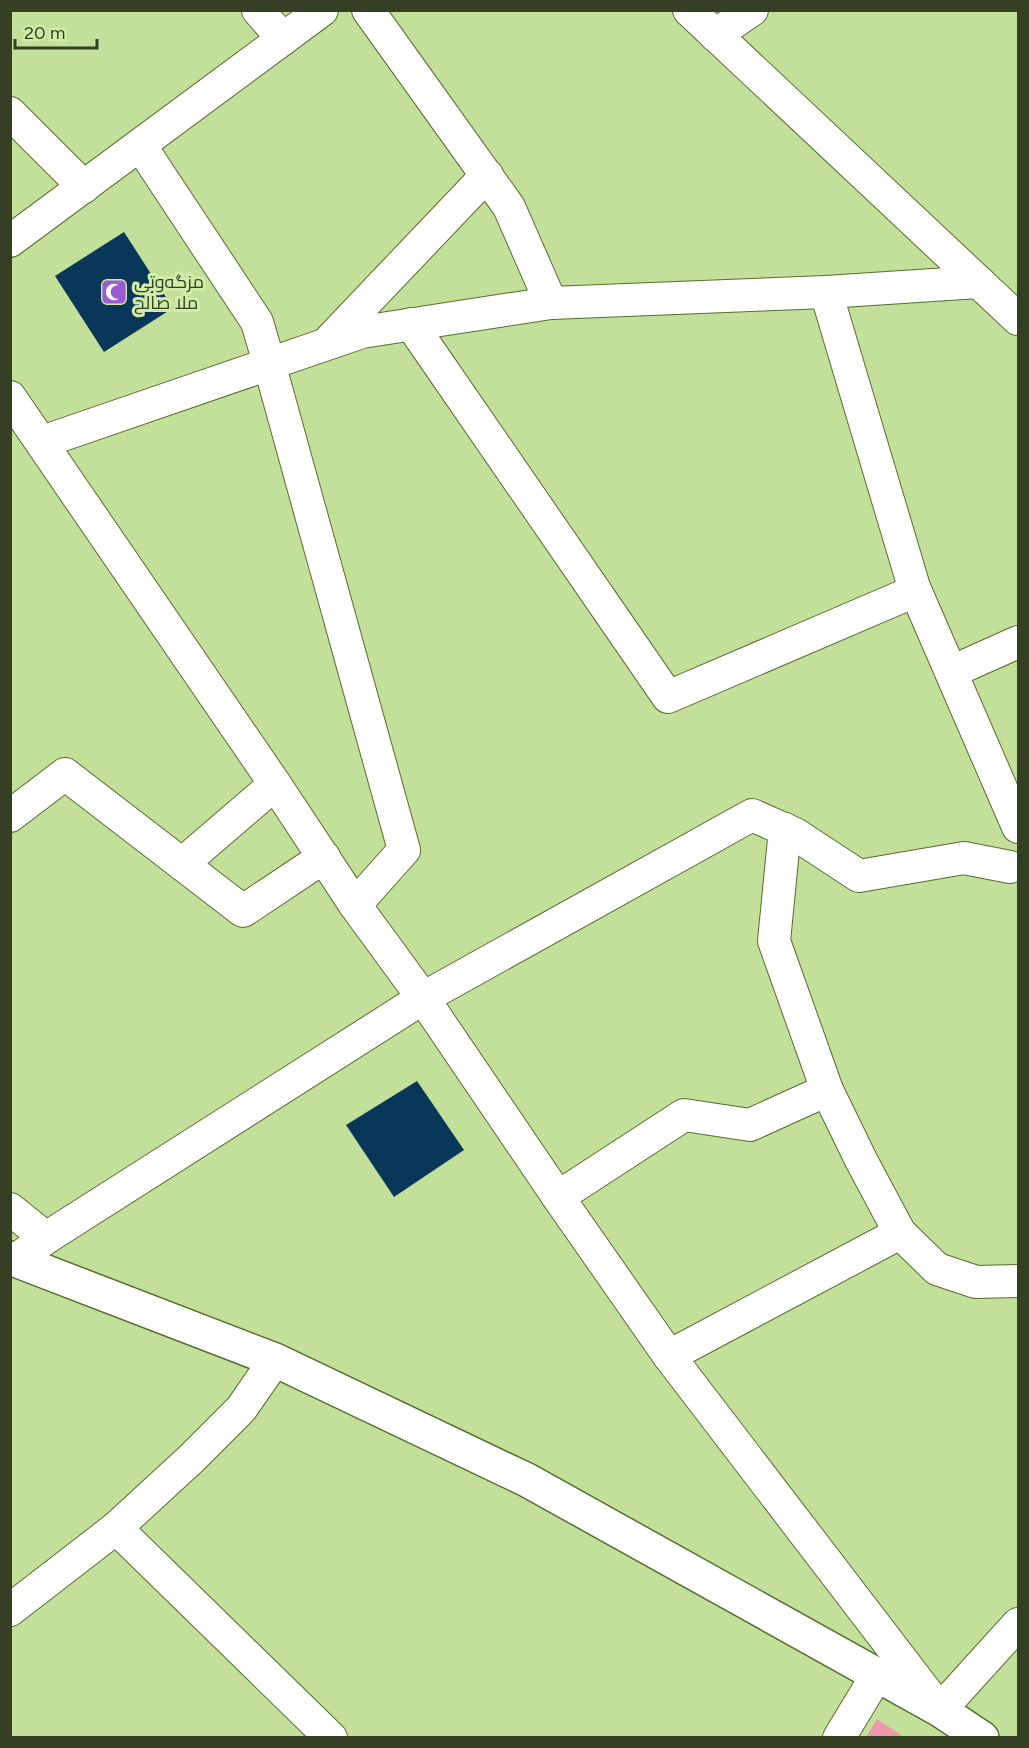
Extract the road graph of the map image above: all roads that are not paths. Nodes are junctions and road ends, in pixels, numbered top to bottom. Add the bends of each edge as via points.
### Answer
1 (258, 10) edge
2 (322, 10) edge
3 (369, 10) edge
4 (689, 10) edge
5 (752, 10) edge
6 (715, 35) junction
7 (283, 39) junction
8 (10, 113) edge
9 (140, 145) junction
10 (486, 175) junction
11 (84, 187) junction
12 (10, 241) edge
13 (979, 282) junction
14 (826, 292) junction
15 (551, 303) junction
16 (1018, 319) edge
17 (411, 324) junction
18 (327, 343) junction
19 (269, 363) junction
20 (10, 397) edge
21 (42, 442) junction
22 (915, 591) junction
23 (1018, 642) edge
24 (951, 672) junction
25 (275, 784) junction
26 (10, 816) edge
27 (1018, 827) edge
28 (785, 830) junction
29 (324, 856) junction
30 (182, 864) junction
31 (1016, 865) edge
32 (355, 904) junction
33 (423, 998) junction
34 (827, 1090) junction
35 (558, 1197) junction
36 (10, 1209) edge
37 (900, 1233) junction
38 (46, 1238) junction
39 (14, 1258) edge
40 (1018, 1281) edge
41 (669, 1356) junction
42 (275, 1360) junction
43 (116, 1528) junction
44 (10, 1610) edge
45 (1018, 1624) edge
46 (877, 1675) junction
47 (940, 1710) junction
48 (331, 1737) edge
49 (839, 1737) edge
50 (982, 1737) edge

1 - 7 street
2 - 7 street
3 - 10 street
4 - 6 street
5 - 6 street
6 - 13 street
7 - 9 street
8 - 11 street
9 - 11 street
9 - 19 street via 257,322
10 - 15 street via 509,207
10 - 18 street
11 - 12 street
13 - 14 street
13 - 16 street
14 - 15 street
14 - 22 street
15 - 17 street
17 - 18 street via 362,332
17 - 22 street via 668,697
18 - 19 street
19 - 21 street
19 - 32 street via 404,849
20 - 21 street
21 - 25 street
22 - 24 street
23 - 24 street
24 - 27 street
25 - 29 street
25 - 30 street
26 - 30 street via 65,774
28 - 31 street via 859,876 964,858
28 - 33 street via 752,815
28 - 34 street via 774,941
29 - 30 street via 243,911
29 - 32 street
32 - 33 street
33 - 35 street
33 - 38 street
34 - 35 street via 750,1125 684,1115
34 - 37 street
35 - 41 street
36 - 38 street
37 - 40 street via 937,1269 976,1282
37 - 41 street
38 - 39 street
39 - 42 street
41 - 47 street
42 - 43 street via 241,1409
42 - 46 street via 527,1480
43 - 44 street
43 - 48 street
45 - 47 street
46 - 47 street
46 - 49 street
47 - 50 street

